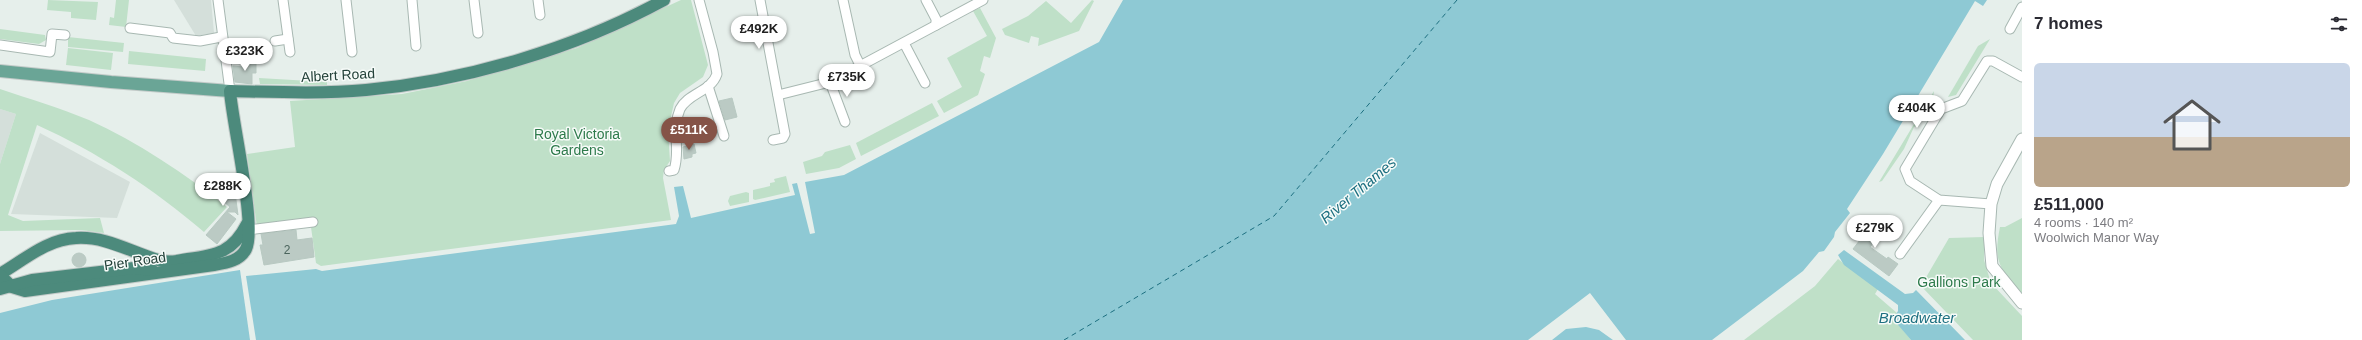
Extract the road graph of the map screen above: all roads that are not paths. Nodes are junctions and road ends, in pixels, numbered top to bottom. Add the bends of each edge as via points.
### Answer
1 (218, 0) edge
2 (283, 0) edge
3 (346, 0) edge
4 (412, 0) edge
5 (474, 0) edge
6 (538, 0) edge
7 (664, 0) edge
8 (699, 0) edge
9 (760, 0) edge
10 (843, 0) edge
11 (926, 0) edge
12 (983, 0) edge
13 (2022, 7) edge
14 (540, 15) dead end
15 (936, 25) junction
16 (130, 28) dead end
17 (2010, 29) dead end
18 (478, 33) dead end
19 (65, 35) dead end
20 (221, 37) junction
21 (288, 39) junction
22 (274, 41) dead end
23 (904, 43) junction
24 (0, 45) edge
25 (416, 46) dead end
26 (290, 52) dead end
27 (352, 52) dead end
28 (860, 65) junction
29 (0, 70) edge
30 (2022, 76) edge
31 (830, 82) junction
32 (925, 83) dead end
33 (708, 86) junction
34 (230, 91) junction
35 (778, 95) junction
36 (845, 122) dead end
37 (724, 136) dead end
38 (773, 140) dead end
39 (2020, 146) edge
40 (669, 171) dead end
41 (1939, 200) junction
42 (1991, 204) junction
43 (313, 222) dead end
44 (248, 227) junction
45 (1900, 254) dead end
46 (0, 275) edge
47 (6, 288) edge
48 (2022, 303) edge

1 - 20 street, Pier Road
2 - 21 street
3 - 27 street
4 - 25 street
5 - 18 street
6 - 14 street
7 - 34 highway, Albert Road via 608,27 533,54 416,84 322,92
8 - 33 street via 717,67 716,76
9 - 35 street
10 - 28 street via 855,55
11 - 15 street via 936,19
12 - 15 street
13 - 17 street
15 - 23 street
16 - 20 street via 170,33 173,38 200,41
19 - 24 street via 52,34 50,52
20 - 34 street, Pier Road
21 - 22 street
21 - 26 street
23 - 28 street
23 - 32 street
28 - 31 street
29 - 34 main road, Albert Road
30 - 41 street via 1993,61 1987,61 1962,101 1946,105 1940,110 1905,169 1910,181
31 - 35 street
31 - 36 street
33 - 37 street
33 - 40 street via 690,98 680,110 675,135 677,163 674,170
34 - 44 highway, Pier Road
35 - 38 street via 785,134 783,142
39 - 42 street via 2000,177
41 - 42 street
41 - 45 street
42 - 48 street via 1989,233 1992,266
43 - 44 street
44 - 46 highway, Pier Road via 235,243 212,256 163,261 116,245 75,238 57,241 26,257
44 - 47 highway, Pier Road via 245,250 235,259 214,265 44,290
46 - 47 highway

